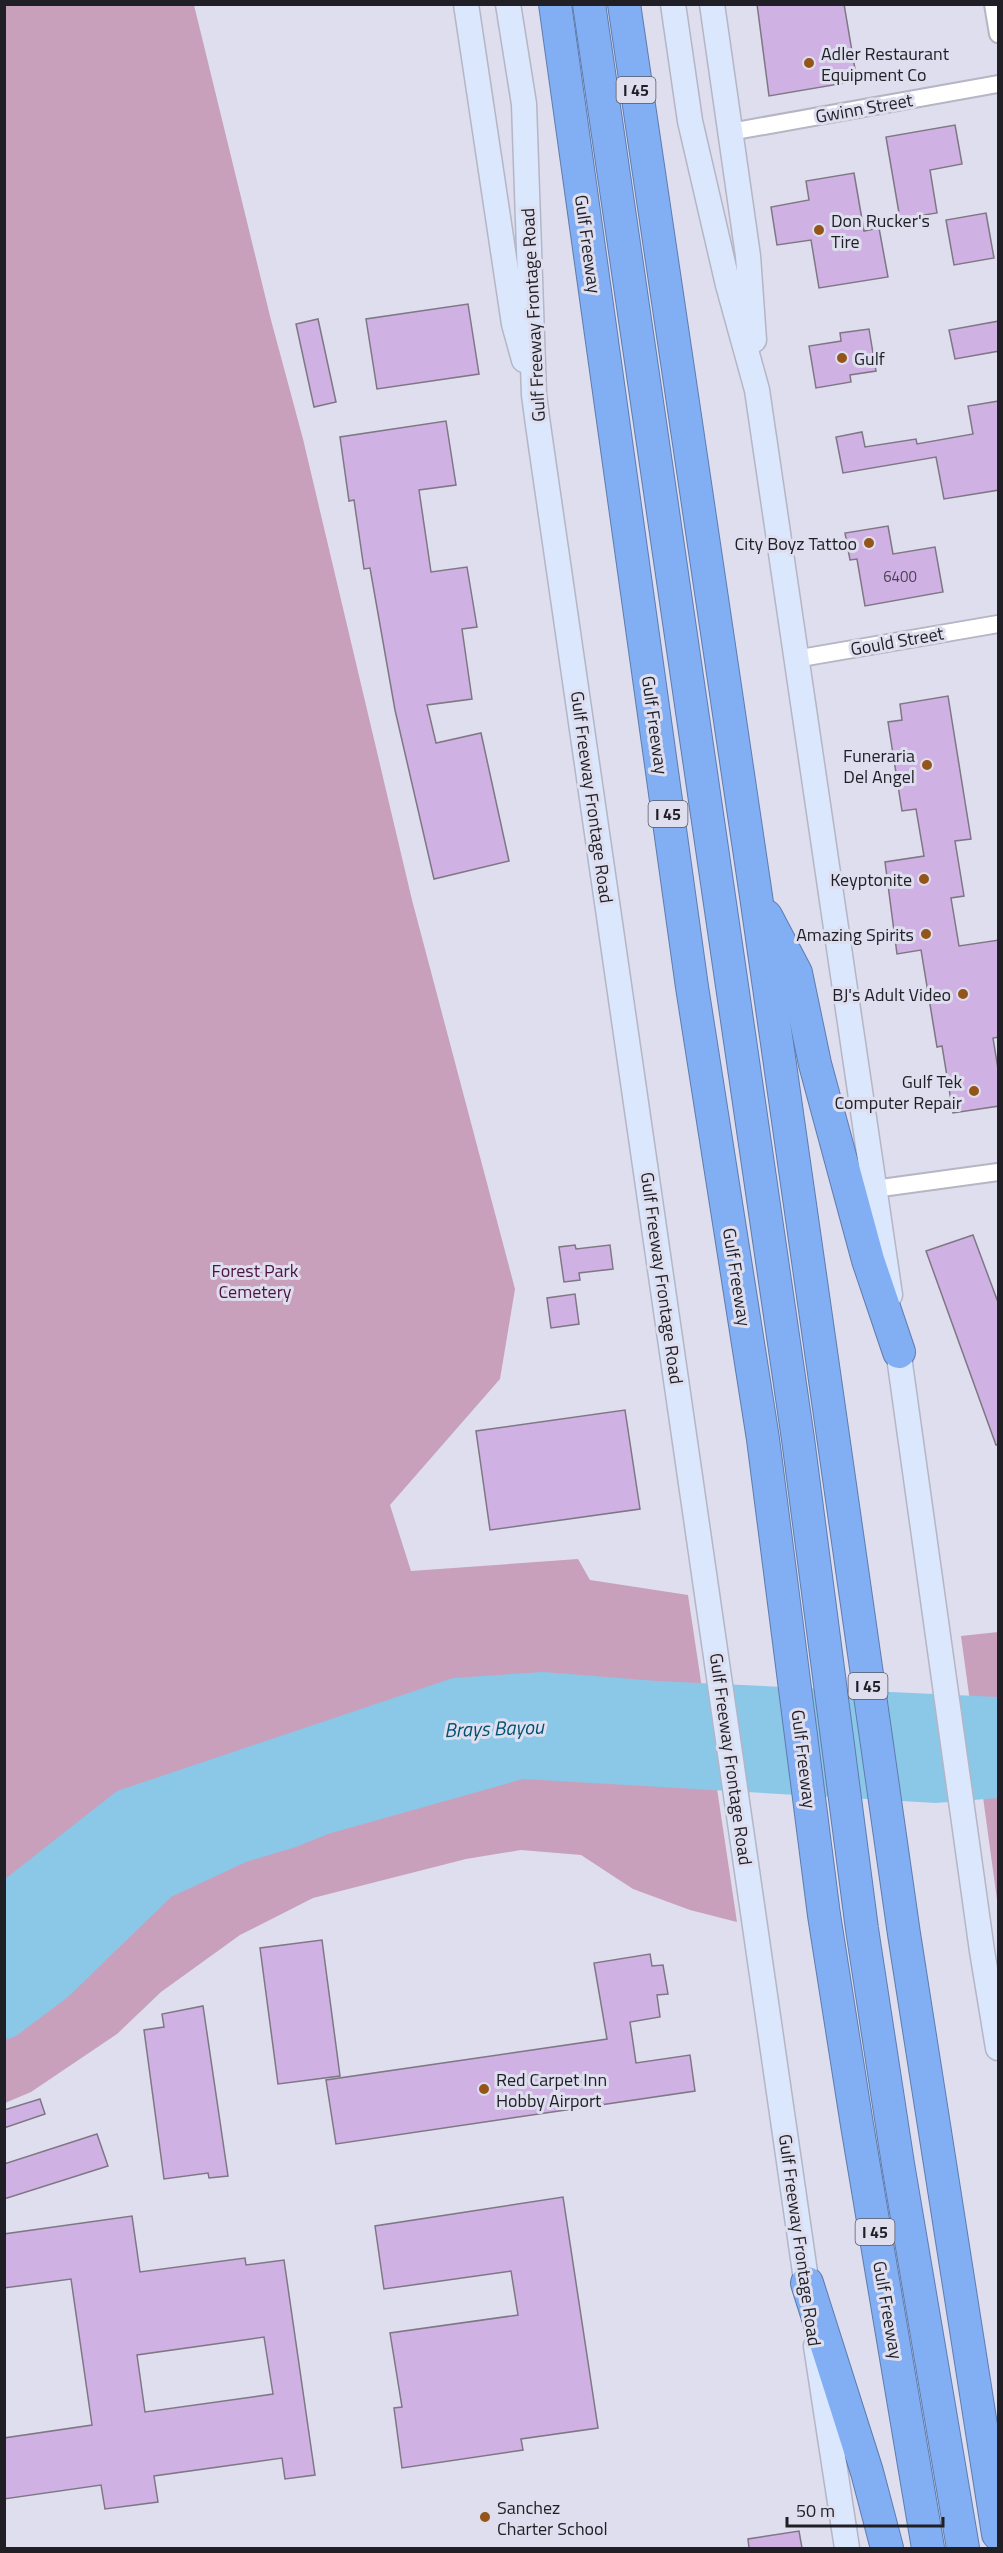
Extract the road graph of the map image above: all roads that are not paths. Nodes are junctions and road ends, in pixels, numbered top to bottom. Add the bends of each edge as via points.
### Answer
1 (466, 4) edge
2 (508, 4) edge
3 (555, 4) edge
4 (589, 4) edge
5 (624, 4) edge
6 (673, 4) edge
7 (711, 4) edge
8 (993, 4) edge
9 (999, 34) edge
10 (999, 84) edge
11 (730, 132) junction
12 (757, 390) junction
13 (534, 395) junction
14 (999, 624) edge
15 (795, 659) junction
16 (756, 896) junction
17 (999, 1172) edge
18 (874, 1189) junction
19 (899, 1352) junction
20 (999, 2048) edge
21 (807, 2283) junction
22 (999, 2534) edge
23 (846, 2548) edge
24 (887, 2548) edge
25 (928, 2548) edge
26 (963, 2548) edge

1 - 13 main road via 514,324
2 - 13 main road, Gulf Freeway Frontage Road via 524,104
3 - 25 highway, Gulf Freeway / I 45 via 693,987 763,1439 824,1915
4 - 26 highway, Gulf Freeway via 798,1439 862,1929
5 - 16 highway, I 45
6 - 12 main road via 690,121
7 - 11 main road
8 - 9 street
10 - 11 street, Gwinn Street
11 - 12 main road via 748,256
12 - 15 main road
13 - 21 main road, Gulf Freeway Frontage Road
14 - 15 street, Gould Street
15 - 18 main road
16 - 19 highway via 796,972 815,1064 868,1260
16 - 22 highway, I 45 via 903,1934
17 - 18 street
18 - 19 main road
19 - 20 main road via 925,1555
21 - 23 main road, Gulf Freeway Frontage Road
21 - 24 highway

